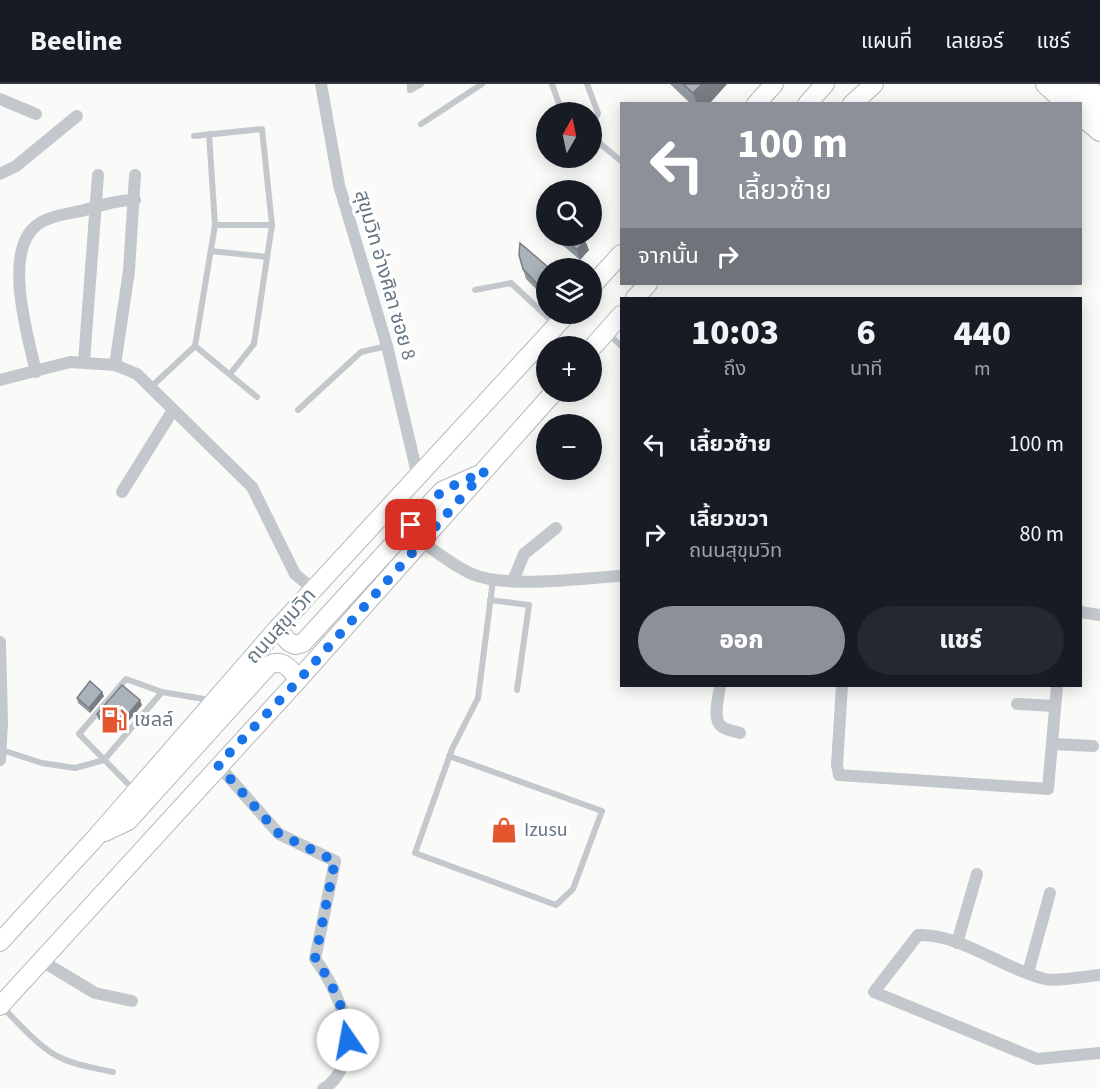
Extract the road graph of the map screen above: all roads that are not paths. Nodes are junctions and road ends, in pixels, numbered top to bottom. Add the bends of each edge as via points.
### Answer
1 (321, 84) edge
2 (410, 84) edge
3 (421, 84) edge
4 (482, 84) edge
5 (552, 84) edge
6 (587, 84) edge
7 (774, 84) edge
8 (825, 84) edge
9 (1046, 84) edge
10 (1061, 84) edge
11 (1084, 84) edge
12 (1100, 98) edge
13 (0, 99) edge
14 (558, 102) edge
15 (594, 102) edge
16 (758, 102) edge
17 (809, 102) edge
18 (1066, 102) edge
19 (1082, 102) edge
20 (1082, 102) edge
21 (36, 114) dead end
22 (77, 116) dead end
23 (1082, 116) edge
24 (1100, 118) edge
25 (421, 124) dead end
26 (1100, 131) edge
27 (209, 134) junction
28 (194, 135) dead end
29 (602, 145) edge
30 (620, 160) edge
31 (0, 174) edge
32 (98, 175) dead end
33 (135, 175) dead end
34 (135, 200) junction
35 (96, 207) junction
36 (215, 225) junction
37 (272, 225) junction
38 (211, 251) junction
39 (620, 255) edge
40 (267, 257) junction
41 (602, 275) edge
42 (647, 285) edge
43 (475, 290) dead end
44 (636, 297) edge
45 (536, 301) edge
46 (620, 316) edge
47 (557, 324) edge
48 (607, 332) junction
49 (602, 337) edge
50 (620, 345) edge
51 (195, 346) junction
52 (387, 346) junction
53 (84, 362) junction
54 (115, 365) junction
55 (36, 372) junction
56 (230, 374) junction
57 (0, 380) edge
58 (150, 387) junction
59 (256, 397) dead end
60 (545, 402) edge
61 (173, 410) junction
62 (298, 410) dead end
63 (485, 471) junction
64 (418, 477) junction
65 (122, 492) dead end
66 (556, 528) dead end
67 (420, 541) junction
68 (620, 576) edge
69 (493, 580) junction
70 (513, 581) junction
71 (314, 590) junction
72 (490, 600) junction
73 (1082, 612) edge
74 (1100, 615) edge
75 (277, 629) junction
76 (0, 642) edge
77 (299, 680) junction
78 (720, 687) edge
79 (842, 687) edge
80 (1056, 687) edge
81 (517, 690) dead end
82 (162, 692) junction
83 (215, 701) junction
84 (1017, 704) dead end
85 (1055, 706) junction
86 (740, 732) dead end
87 (1053, 744) junction
88 (1093, 746) dead end
89 (1, 755) edge
90 (449, 756) junction
91 (104, 760) junction
92 (218, 765) junction
93 (136, 792) junction
94 (98, 835) junction
95 (977, 874) dead end
96 (1050, 893) dead end
97 (0, 941) edge
98 (957, 943) junction
99 (42, 961) junction
100 (1028, 973) junction
101 (1100, 975) edge
102 (132, 1000) dead end
103 (0, 1006) edge
104 (1100, 1053) edge
105 (113, 1072) dead end
106 (323, 1089) edge

1 - 52 street, สุขุมวิท อ่างศิลา ซอย 8 via 339,185
2 - 3 lane via 410,90
4 - 25 lane
5 - 14 lane
6 - 15 lane
7 - 16 main road
8 - 17 main road
9 - 18 highway
10 - 20 main road
11 - 12 main road
13 - 21 street
19 - 24 main road
22 - 31 street via 16,166
23 - 26 highway
27 - 28 lane
27 - 36 lane
27 - 37 lane via 262,129
29 - 30 lane
32 - 35 street
33 - 34 street
34 - 35 street
34 - 54 street
35 - 53 street
35 - 55 street via 52,217 37,225 25,242 19,287
36 - 37 lane
36 - 38 lane
37 - 40 lane
38 - 40 lane
38 - 51 lane
39 - 41 main road
40 - 56 lane via 254,344
42 - 44 main road
43 - 45 lane via 511,283
46 - 48 main road
47 - 64 main road, ถนนสุขุมวิท
48 - 49 main road
48 - 50 lane
51 - 56 lane
51 - 58 lane
52 - 62 lane via 361,352
52 - 64 street, สุขุมวิท อ่างศิลา ซอย 8
53 - 54 street
53 - 55 street
54 - 58 street via 137,374
55 - 57 street
56 - 59 lane
58 - 61 street
60 - 63 main road
61 - 65 street
61 - 71 street via 252,487 295,574
63 - 67 main road
63 - 75 main road via 442,491 303,643 289,642
64 - 71 main road, ถนนสุขุมวิท
66 - 70 street via 524,554
67 - 69 street via 471,573
67 - 77 main road
68 - 70 street
69 - 70 street
69 - 72 lane
71 - 75 main road, ถนนสุขุมวิท
72 - 81 lane via 529,605
72 - 90 lane via 478,698
73 - 74 street
75 - 83 main road, ถนนสุขุมวิท
76 - 89 street
77 - 92 main road
77 - 94 main road via 282,663 269,665 128,821
78 - 86 street via 718,723
79 - 87 street via 839,775 1048,789
80 - 85 street
82 - 83 lane
82 - 91 lane
82 - 91 lane via 126,679 79,734
83 - 93 main road, ถนนสุขุมวิท
84 - 85 street
85 - 87 street
87 - 88 street
89 - 91 lane via 75,768
90 - 90 lane via 415,852 556,905 573,889 602,811
91 - 93 lane
92 - 99 main road
92 - 106 street via 279,834 335,861 315,959 338,1004 348,1040 340,1071
93 - 94 main road, ถนนสุขุมวิท
94 - 97 main road, ถนนสุขุมวิท
95 - 98 street
96 - 100 street
98 - 100 street
98 - 104 street via 930,935 918,936 874,992 1037,1059
99 - 102 street via 95,993
99 - 103 main road
100 - 101 street via 1046,980
103 - 105 lane via 60,1058

